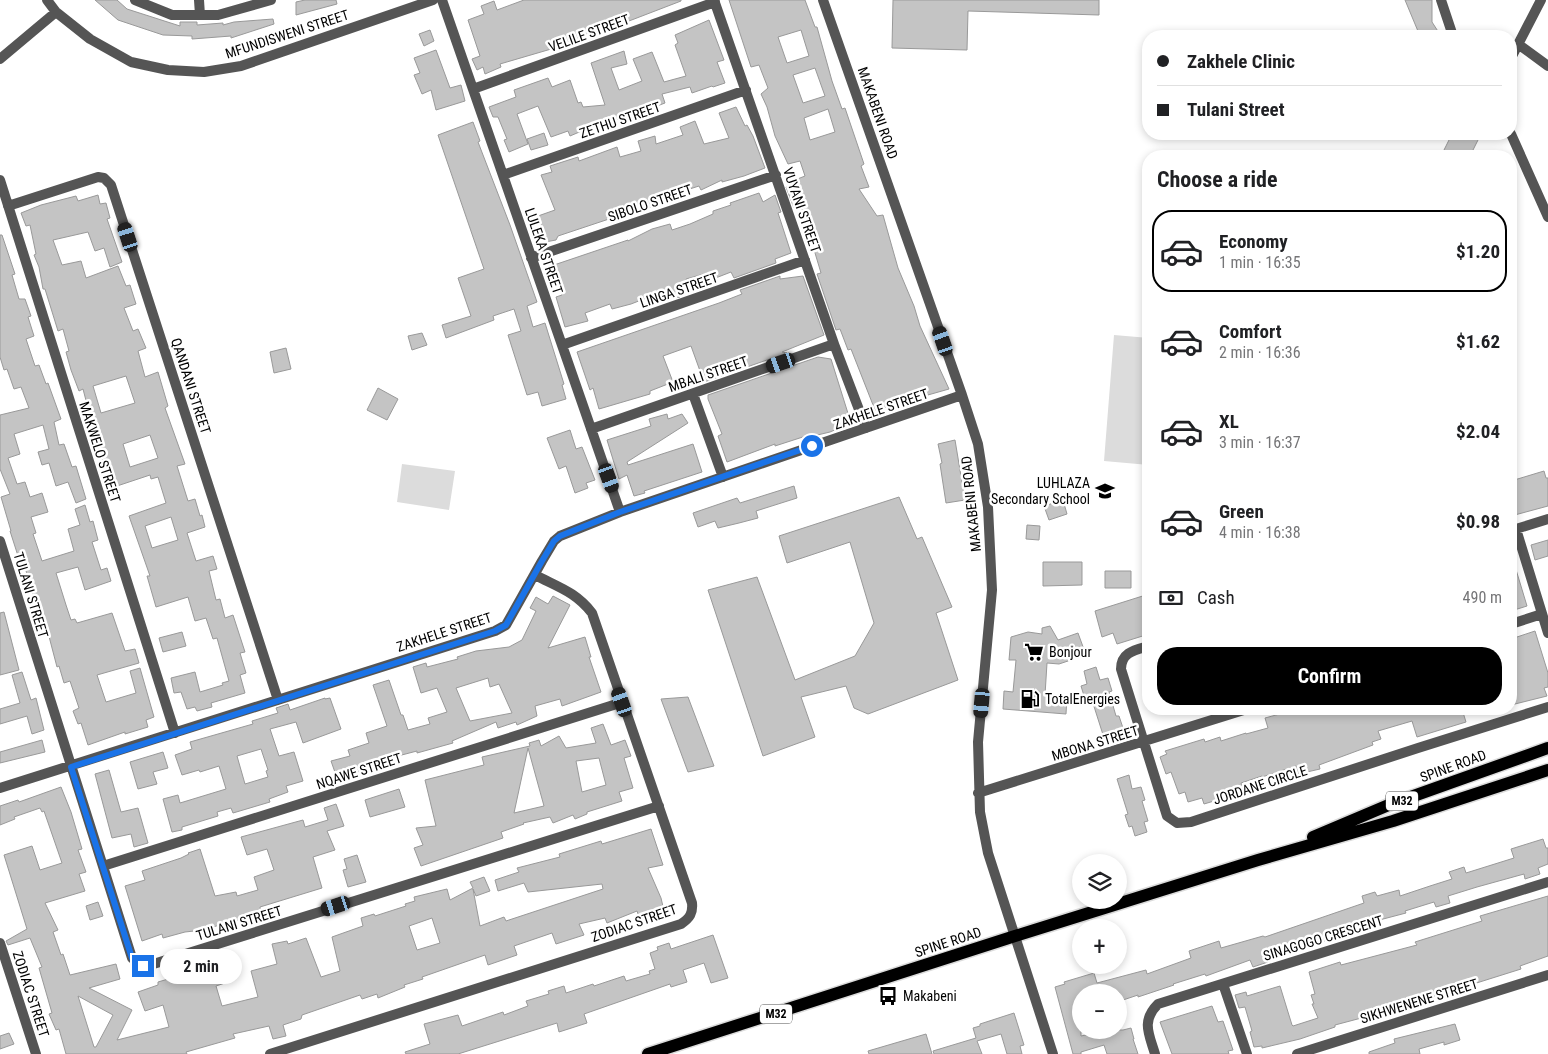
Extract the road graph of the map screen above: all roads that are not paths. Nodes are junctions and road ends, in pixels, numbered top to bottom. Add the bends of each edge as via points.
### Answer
1 (47, 0) edge
2 (136, 0) edge
3 (199, 0) edge
4 (269, 0) edge
5 (433, 0) edge
6 (442, 0) edge
7 (823, 0) edge
8 (1441, 0) edge
9 (1540, 0) edge
10 (715, 1) edge
11 (56, 12) junction
12 (200, 15) junction
13 (1451, 30) edge
14 (1518, 44) joint
15 (0, 59) edge
16 (1548, 66) edge
17 (473, 89) junction
18 (746, 90) junction
19 (1514, 140) edge
20 (503, 175) junction
21 (776, 175) junction
22 (0, 180) edge
23 (8, 206) junction
24 (1548, 217) edge
25 (532, 258) junction
26 (805, 260) junction
27 (834, 344) junction
28 (562, 345) junction
29 (693, 394) junction
30 (962, 395) junction
31 (866, 428) junction
32 (591, 429) junction
33 (723, 477) junction
34 (620, 512) junction
35 (1548, 519) edge
36 (1517, 529) edge
37 (1517, 539) edge
38 (0, 541) edge
39 (535, 576) junction
40 (1542, 614) junction
41 (1517, 622) edge
42 (1548, 633) edge
43 (1142, 649) edge
44 (278, 700) junction
45 (622, 702) junction
46 (1548, 707) edge
47 (1228, 715) edge
48 (175, 733) junction
49 (1144, 742) junction
50 (1548, 748) edge
51 (71, 767) junction
52 (1548, 770) edge
53 (0, 788) edge
54 (978, 793) junction
55 (659, 806) junction
56 (1258, 860) junction
57 (103, 866) junction
58 (1548, 882) edge
59 (1015, 936) junction
60 (0, 943) edge
61 (1548, 975) edge
62 (1223, 984) junction
63 (36, 1054) edge
64 (270, 1054) edge
65 (648, 1054) edge
66 (1053, 1054) edge
67 (1155, 1054) edge
68 (1247, 1054) edge
69 (1297, 1054) edge

1 - 11 street, MFUNDISWENI STREET
2 - 12 street via 172,14
3 - 12 street
4 - 12 street via 218,15
5 - 11 street, MFUNDISWENI STREET via 241,66 204,72 168,70 131,62 90,40
6 - 17 street, LULEKA STREET
7 - 30 street, MAKABENI ROAD
8 - 13 street
9 - 14 street
10 - 17 street, VELILE STREET
10 - 18 street, VUYANI STREET
11 - 15 street
14 - 16 street
17 - 20 street, LULEKA STREET
18 - 20 street, ZETHU STREET
18 - 21 street, VUYANI STREET
19 - 24 street
20 - 25 street, LULEKA STREET
21 - 25 street, SIBOLO STREET
21 - 26 street, VUYANI STREET
22 - 23 street, MAKWELO STREET
23 - 44 street, QANDANI STREET via 98,177 111,185
23 - 48 street, MAKWELO STREET
25 - 28 street, LULEKA STREET
26 - 27 street, VUYANI STREET
26 - 28 street, LINGA STREET
27 - 29 street, MBALI STREET
27 - 31 street, VUYANI STREET
28 - 32 street, LULEKA STREET
29 - 32 street, MBALI STREET
29 - 33 street
30 - 31 street, ZAKHELE STREET
30 - 54 street, MAKABENI ROAD via 978,444 986,498 992,590 978,742
31 - 33 street, ZAKHELE STREET
32 - 34 street, LULEKA STREET
33 - 34 street, ZAKHELE STREET
34 - 39 street, ZAKHELE STREET via 560,536
35 - 36 street
37 - 40 street
38 - 51 street, TULANI STREET
39 - 44 street, ZAKHELE STREET via 506,625 495,631
39 - 45 street, ZODIAC STREET via 584,602 592,614
40 - 41 street
40 - 42 street
43 - 49 street, JORDANE CIRCLE via 1127,654 1121,669
44 - 48 street, ZAKHELE STREET
45 - 55 street, ZODIAC STREET
45 - 57 street, NQAWE STREET
46 - 49 street, JORDANE CIRCLE via 1184,824 1177,824 1167,816
47 - 49 street, MBONA STREET
48 - 51 street, ZAKHELE STREET
49 - 54 street, MBONA STREET
50 - 56 main road, SPINE ROAD / M32 via 1391,804
51 - 53 street, ZAKHELE STREET
51 - 57 street, TULANI STREET
52 - 56 main road, SPINE ROAD / M32 via 1393,821
54 - 59 street, MAKABENI ROAD via 988,853
55 - 57 street, TULANI STREET via 147,966 132,958
55 - 64 street, ZODIAC STREET via 692,902 692,914 682,924
56 - 59 main road, SPINE ROAD / M32
58 - 62 street, SINAGOGO CRESCENT
59 - 65 main road, SPINE ROAD / M32
59 - 66 street, MAKABENI ROAD
60 - 63 street, ZODIAC STREET
61 - 69 street, SIKHWENENE STREET
62 - 67 street, SINAGOGO CRESCENT via 1158,1004 1153,1009 1147,1022
62 - 68 street

